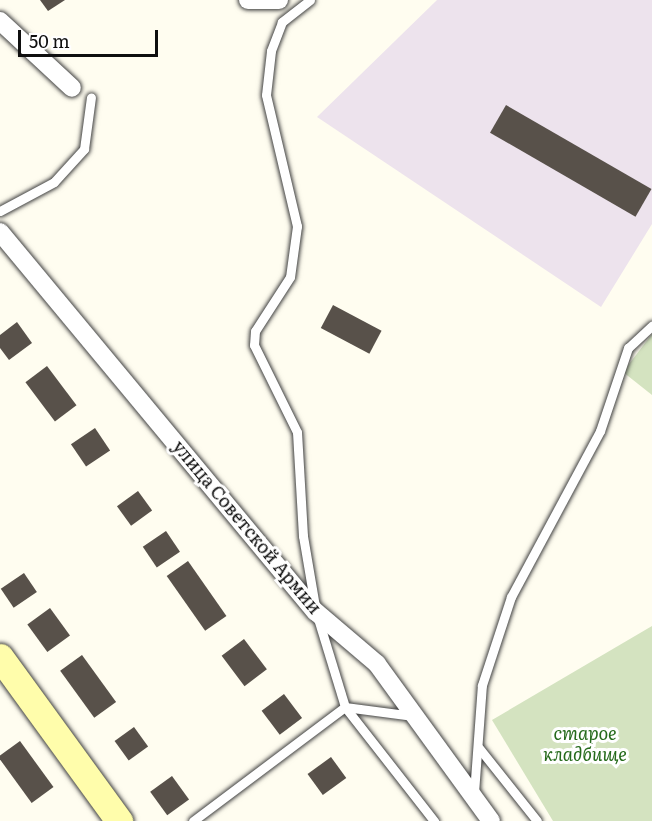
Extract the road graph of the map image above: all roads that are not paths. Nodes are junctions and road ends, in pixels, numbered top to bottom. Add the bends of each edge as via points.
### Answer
1 (249, 0) edge
2 (279, 0) edge
3 (310, 0) edge
4 (0, 21) edge
5 (72, 88) dead end
6 (91, 97) dead end
7 (0, 211) edge
8 (0, 232) edge
9 (652, 326) edge
10 (316, 612) junction
11 (0, 657) edge
12 (345, 707) junction
13 (420, 716) junction
14 (478, 748) junction
15 (474, 793) junction
16 (119, 821) edge
17 (193, 821) edge
18 (434, 821) edge
19 (491, 821) edge
20 (537, 821) edge

1 - 2 street
3 - 10 lane via 282,22 271,51 266,95 297,226 290,277 255,331 254,345 297,432 303,536
4 - 5 street
6 - 7 lane via 84,149 54,182
8 - 10 street, улица Советской Армии
9 - 14 lane via 628,348 600,431 511,597 482,685
10 - 12 lane
10 - 13 street, улица Советской Армии via 376,664
11 - 16 street
12 - 13 lane
12 - 17 lane
12 - 18 lane
13 - 15 street, улица Советской Армии
14 - 15 lane
14 - 20 lane
15 - 19 street, улица Советской Армии

